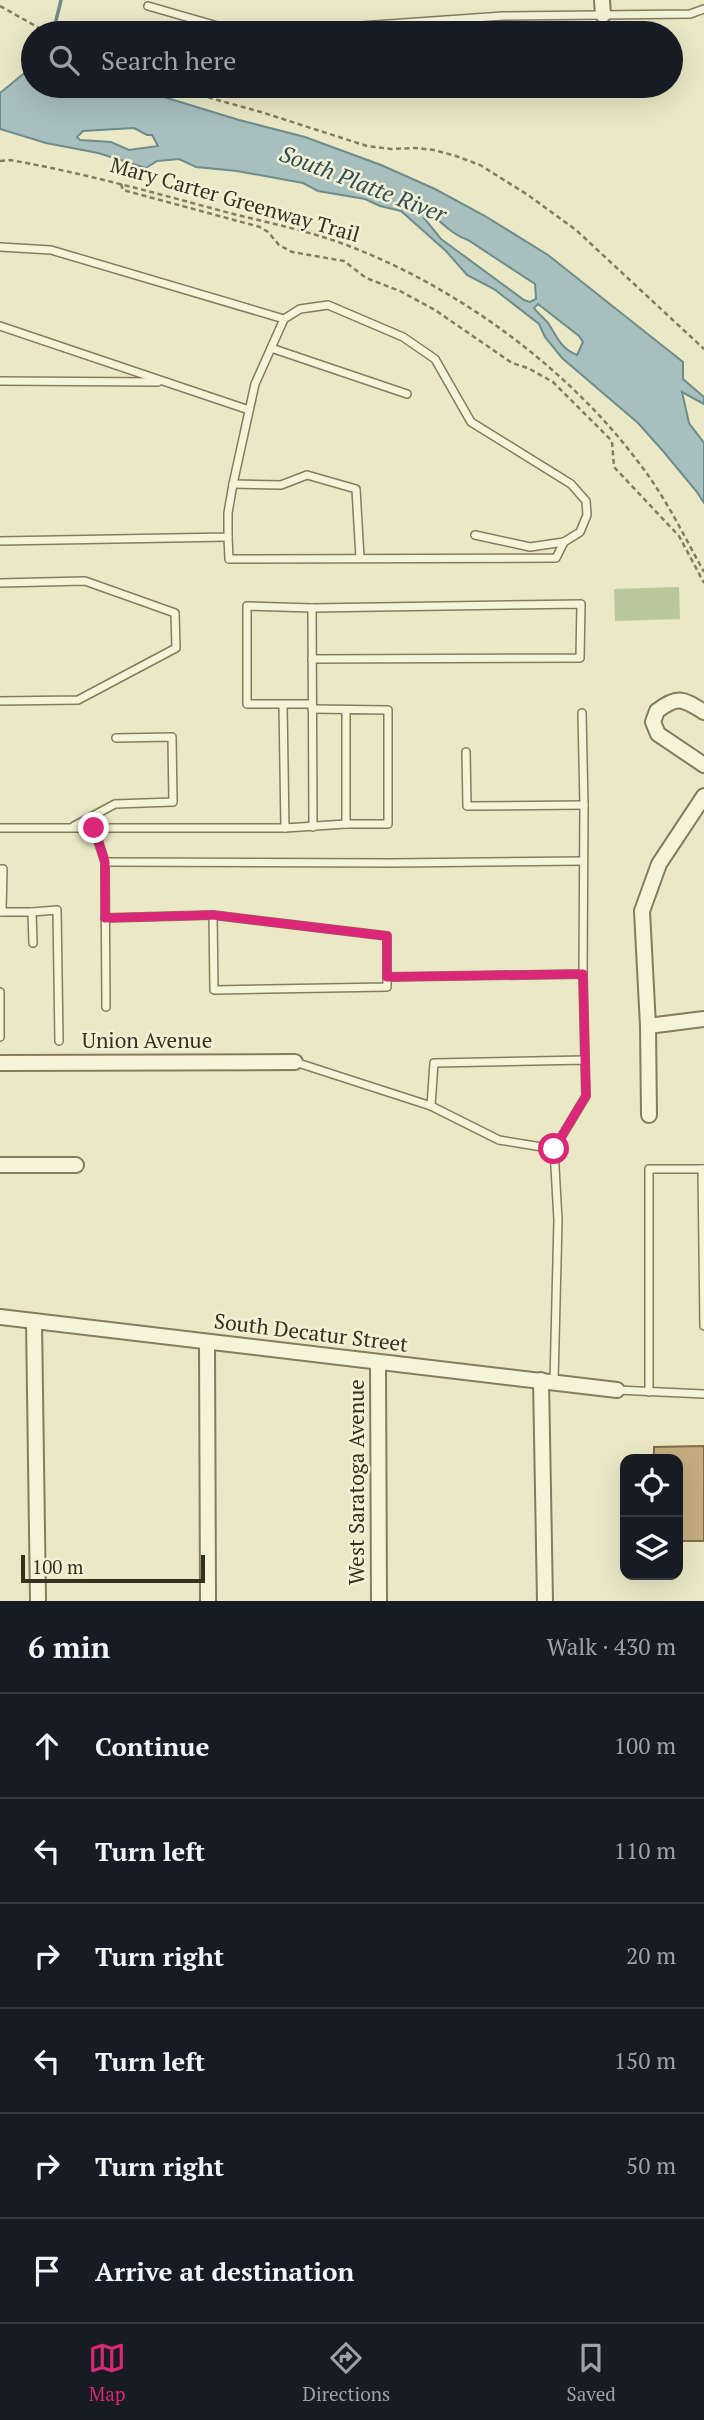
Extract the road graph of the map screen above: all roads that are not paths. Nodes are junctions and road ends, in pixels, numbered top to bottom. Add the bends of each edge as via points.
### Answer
1 (148, 6) dead end
2 (603, 7) edge
3 (704, 9) edge
4 (200, 21) edge
5 (432, 21) edge
6 (0, 247) edge
7 (284, 319) junction
8 (0, 326) edge
9 (271, 348) junction
10 (0, 381) edge
11 (166, 382) junction
12 (407, 394) dead end
13 (249, 410) junction
14 (233, 484) junction
15 (475, 535) dead end
16 (228, 537) junction
17 (0, 541) edge
18 (564, 542) junction
19 (360, 558) junction
20 (0, 583) edge
21 (312, 608) junction
22 (312, 659) junction
23 (0, 701) edge
24 (283, 705) junction
25 (312, 707) junction
26 (346, 710) junction
27 (704, 712) edge
28 (582, 713) dead end
29 (116, 738) dead end
30 (466, 752) dead end
31 (704, 765) edge
32 (704, 796) edge
33 (584, 805) junction
34 (346, 824) junction
35 (313, 827) junction
36 (0, 828) edge
37 (70, 828) junction
38 (94, 828) junction
39 (285, 828) junction
40 (583, 861) junction
41 (105, 862) junction
42 (0, 869) edge
43 (1, 912) edge
44 (32, 912) junction
45 (213, 915) junction
46 (105, 918) junction
47 (33, 943) dead end
48 (583, 974) junction
49 (387, 977) junction
50 (0, 992) edge
51 (106, 1007) dead end
52 (704, 1019) edge
53 (648, 1026) junction
54 (0, 1037) edge
55 (59, 1041) dead end
56 (585, 1060) junction
57 (295, 1062) joint
58 (0, 1063) edge
59 (430, 1106) junction
60 (649, 1115) dead end
61 (554, 1149) junction
62 (0, 1165) edge
63 (76, 1165) dead end
64 (703, 1169) edge
65 (0, 1317) edge
66 (34, 1321) junction
67 (704, 1326) edge
68 (207, 1342) junction
69 (378, 1362) junction
70 (548, 1381) junction
71 (617, 1390) joint
72 (649, 1392) junction
73 (704, 1394) edge
74 (38, 1601) edge
75 (208, 1601) edge
76 (379, 1601) edge
77 (545, 1601) edge

1 - 4 lane
2 - 3 lane via 690,14
2 - 5 lane
6 - 7 lane via 51,250
7 - 9 lane
7 - 18 lane via 300,309 328,305 403,337 435,359 471,422 571,484 586,501 587,515 580,532
8 - 11 lane
9 - 12 lane
9 - 13 lane
10 - 11 lane
11 - 13 lane
13 - 14 lane
14 - 16 lane
14 - 19 lane via 281,485 307,475 356,489
15 - 18 lane via 530,547
16 - 17 lane
16 - 19 lane via 229,559
18 - 19 lane via 556,558
20 - 23 lane via 85,581 175,613 176,648 78,700
21 - 22 lane
21 - 22 lane via 580,604 580,658
21 - 24 lane via 247,606 247,704
22 - 25 lane
24 - 25 lane
24 - 39 lane
25 - 26 lane
25 - 35 lane
26 - 34 lane
26 - 34 lane via 388,710 388,824
27 - 31 street via 678,699 657,711 653,722 658,734
28 - 33 lane
29 - 37 lane via 172,737 173,802 115,804
30 - 33 lane via 467,806
32 - 53 street via 659,864 642,911
33 - 40 lane
34 - 35 lane
35 - 39 lane
36 - 37 lane
37 - 38 lane
38 - 39 lane
38 - 41 lane
40 - 41 lane
40 - 48 lane
41 - 46 lane
42 - 43 lane
43 - 44 lane
44 - 47 lane
44 - 55 lane via 57,910
45 - 46 lane
45 - 49 lane via 387,936
45 - 49 lane via 214,990 387,987
46 - 51 lane
48 - 49 lane
48 - 56 lane
50 - 54 lane
52 - 53 street
53 - 60 street
56 - 59 lane via 434,1063
56 - 61 lane via 586,1096
57 - 58 street, Union Avenue
57 - 59 lane
59 - 61 lane via 499,1140
61 - 70 lane via 558,1220
62 - 63 street
64 - 67 lane
64 - 72 lane via 649,1169
65 - 66 street, South Decatur Street
66 - 68 street, South Decatur Street
66 - 74 street
68 - 69 street, South Decatur Street
68 - 75 street
69 - 70 street, South Decatur Street
69 - 76 street, West Saratoga Avenue
70 - 71 street, South Decatur Street
70 - 77 street
71 - 72 lane
72 - 73 lane

